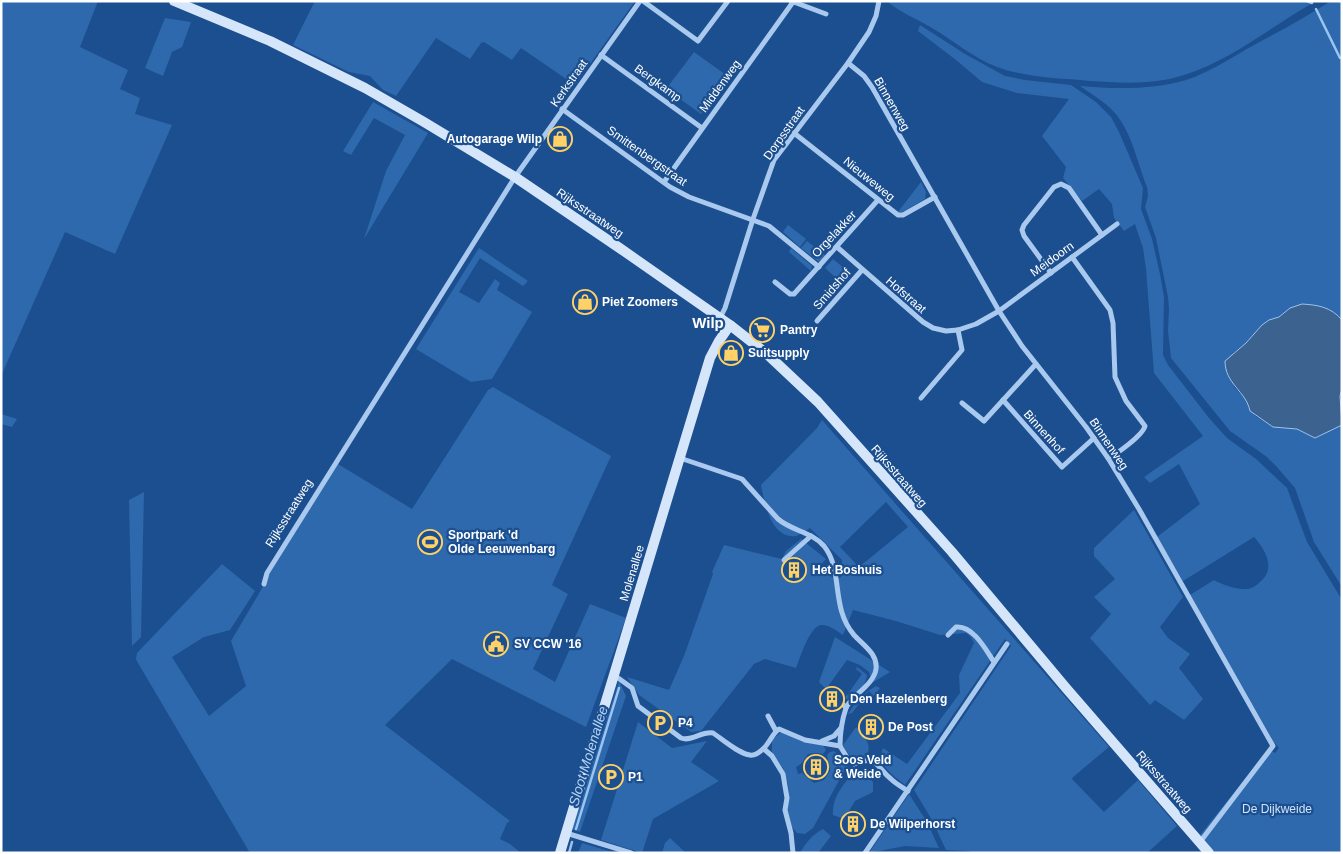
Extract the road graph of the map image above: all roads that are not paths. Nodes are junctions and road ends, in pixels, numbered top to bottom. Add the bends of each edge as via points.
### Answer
1 (174, 1) edge
2 (642, 1) edge
3 (728, 1) edge
4 (879, 1) edge
5 (792, 2) edge
6 (826, 14) dead end
7 (601, 54) junction
8 (848, 63) junction
9 (562, 110) junction
10 (702, 128) junction
11 (794, 132) junction
12 (514, 177) junction
13 (664, 182) junction
14 (935, 197) junction
15 (878, 200) junction
16 (753, 220) junction
17 (1117, 224) dead end
18 (1102, 235) junction
19 (837, 247) junction
20 (1072, 257) junction
21 (818, 267) junction
22 (862, 270) junction
23 (1051, 273) junction
24 (776, 282) dead end
25 (998, 311) junction
26 (720, 318) junction
27 (817, 321) dead end
28 (730, 325) junction
29 (958, 330) junction
30 (1036, 364) junction
31 (921, 398) dead end
32 (1003, 400) junction
33 (962, 402) dead end
34 (1094, 438) junction
35 (680, 458) junction
36 (1108, 458) junction
37 (811, 536) junction
38 (784, 560) dead end
39 (264, 584) dead end
40 (948, 635) dead end
41 (1007, 644) dead end
42 (994, 662) junction
43 (614, 675) junction
44 (841, 702) dead end
45 (846, 708) junction
46 (768, 716) dead end
47 (842, 726) junction
48 (776, 731) junction
49 (821, 741) junction
50 (840, 746) junction
51 (764, 748) junction
52 (908, 791) junction
53 (566, 833) junction
54 (1200, 842) junction
55 (560, 853) edge
56 (631, 853) edge
57 (793, 853) edge
58 (865, 853) edge
59 (1209, 853) edge

1 - 12 main road, Rijksstraatweg via 330,70
2 - 3 street via 696,41
2 - 7 street, Kerkstraat
4 - 8 street, Dorpsstraat via 869,32
5 - 6 street
5 - 10 street, Middenweg
7 - 9 street, Kerkstraat
7 - 10 street, Bergkamp
8 - 11 street, Dorpsstraat
8 - 14 street, Binnenweg via 868,81
9 - 12 street, Kerkstraat
9 - 13 street, Smittenbergstraat
10 - 13 street, Middenweg
11 - 15 street, Nieuweweg
11 - 16 street, Dorpsstraat via 774,160
12 - 26 main road, Rijksstraatweg
12 - 39 street, Rijksstraatweg via 267,573
13 - 16 street, Smittenbergstraat via 689,197
14 - 15 street, Nieuweweg via 901,216
14 - 25 street, Binnenweg
15 - 19 street, Orgelakker
16 - 21 street, Orgelakker via 773,229
16 - 26 street, Dorpsstraat
17 - 18 street, Meidoorn
18 - 20 street, Meidoorn
18 - 23 street via 1069,188 1061,184 1054,186 1022,230
19 - 21 street, Orgelakker
19 - 22 street, Hofstraat
20 - 23 street, Meidoorn
20 - 36 street via 1110,310 1115,378 1126,401 1145,426 1143,432
21 - 24 street via 792,295
22 - 27 street, Smidshof
22 - 29 street, Hofstraat via 923,322 938,330
23 - 25 street, Meidoorn
25 - 29 street, Hofstraat
25 - 30 street, Binnenweg
26 - 28 main road, Rijksstraatweg
28 - 35 main road, Molenallee via 710,358
28 - 54 main road, Rijksstraatweg via 824,409 952,552
29 - 31 street via 962,350
30 - 32 street
30 - 34 street, Binnenweg
32 - 33 street via 984,421
32 - 34 street, Binnenhof via 1062,467
34 - 36 street, Binnenweg
35 - 37 street via 742,479 784,524
35 - 43 main road, Molenallee
36 - 54 street, Binnenweg via 1273,746
37 - 38 street
37 - 45 street via 832,558 838,602 846,622 875,660 872,678
40 - 42 street via 956,627 966,628
41 - 42 street
42 - 52 street
43 - 51 street via 632,688 638,706 681,738 713,733 751,755
43 - 53 main road, Molenallee
44 - 45 street
45 - 47 street
46 - 48 street
47 - 49 street via 834,736
47 - 50 street
48 - 49 street
48 - 51 street
49 - 50 street
50 - 52 street via 854,764 870,760 876,762 890,779
51 - 57 street via 783,774 787,798 785,810
52 - 58 street
53 - 55 main road, Molenallee
53 - 56 street
54 - 59 main road, Rijksstraatweg

